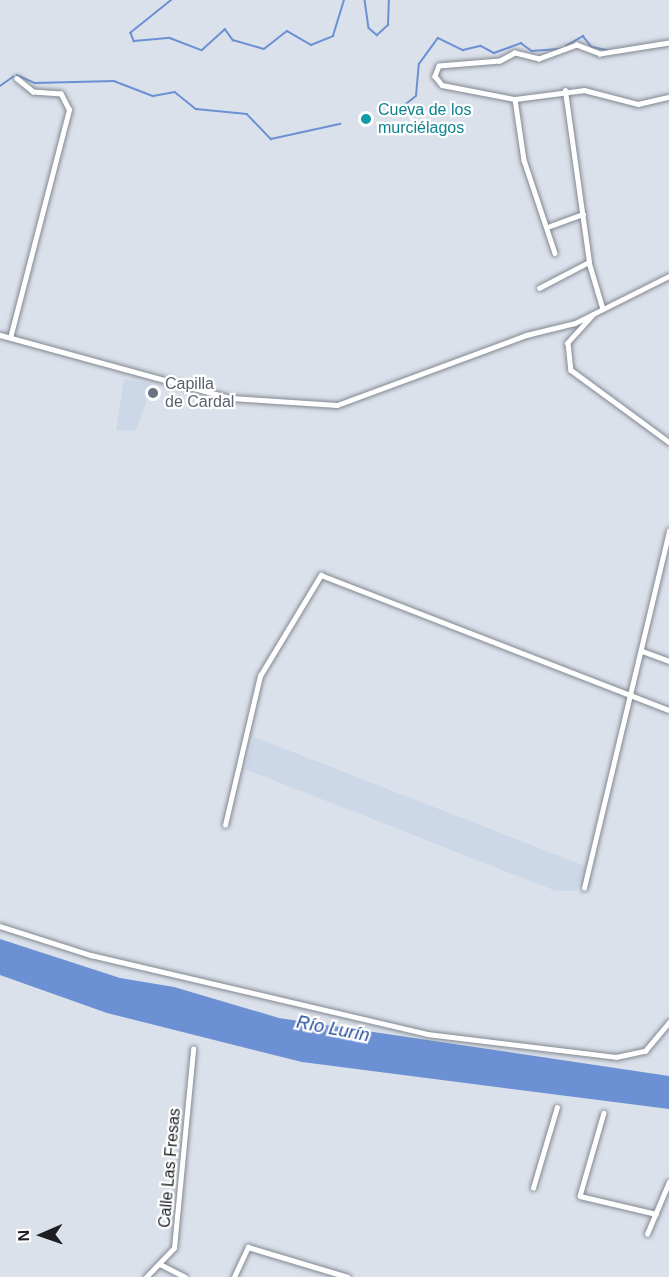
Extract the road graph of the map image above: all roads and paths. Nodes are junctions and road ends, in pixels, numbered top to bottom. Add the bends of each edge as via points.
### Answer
1 (669, 43) edge
2 (17, 79) dead end
3 (565, 91) junction
4 (669, 97) edge
5 (515, 99) junction
6 (583, 214) junction
7 (550, 226) junction
8 (555, 253) dead end
9 (589, 262) junction
10 (669, 276) edge
11 (539, 288) dead end
12 (603, 309) junction
13 (595, 313) junction
14 (0, 335) edge
15 (10, 338) junction
16 (669, 442) edge
17 (669, 531) edge
18 (642, 651) junction
19 (669, 661) edge
20 (632, 696) junction
21 (669, 710) edge
22 (225, 825) dead end
23 (584, 888) dead end
24 (0, 926) edge
25 (669, 1022) edge
26 (193, 1049) dead end
27 (557, 1107) dead end
28 (604, 1113) dead end
29 (669, 1182) edge
30 (533, 1188) dead end
31 (656, 1214) junction
32 (647, 1234) dead end
33 (160, 1264) junction
34 (146, 1277) edge
35 (185, 1277) edge
36 (234, 1277) edge
37 (348, 1277) edge

1 - 5 street via 600,54 577,45 539,59 515,53 500,61 446,65 435,71 442,85
2 - 15 street via 33,92 62,94 69,110
3 - 4 street via 584,90 638,104
3 - 5 street
3 - 6 street
5 - 7 street via 527,170
6 - 7 street
6 - 9 street
7 - 8 street
9 - 11 street
9 - 12 street
10 - 12 street
12 - 13 street
13 - 15 street via 326,405 231,398
13 - 16 street via 568,343 571,370
14 - 15 street
17 - 18 street
18 - 19 street
18 - 20 street
20 - 21 street
20 - 22 street via 321,575 260,676
20 - 23 street
24 - 25 street via 91,955 404,1031 616,1057 645,1051
26 - 33 street, Calle Las Fresas via 174,1248
27 - 30 street
28 - 31 street via 580,1196
29 - 31 street
31 - 32 street
33 - 34 street, Calle Las Fresas
33 - 35 street
36 - 37 street via 248,1247

